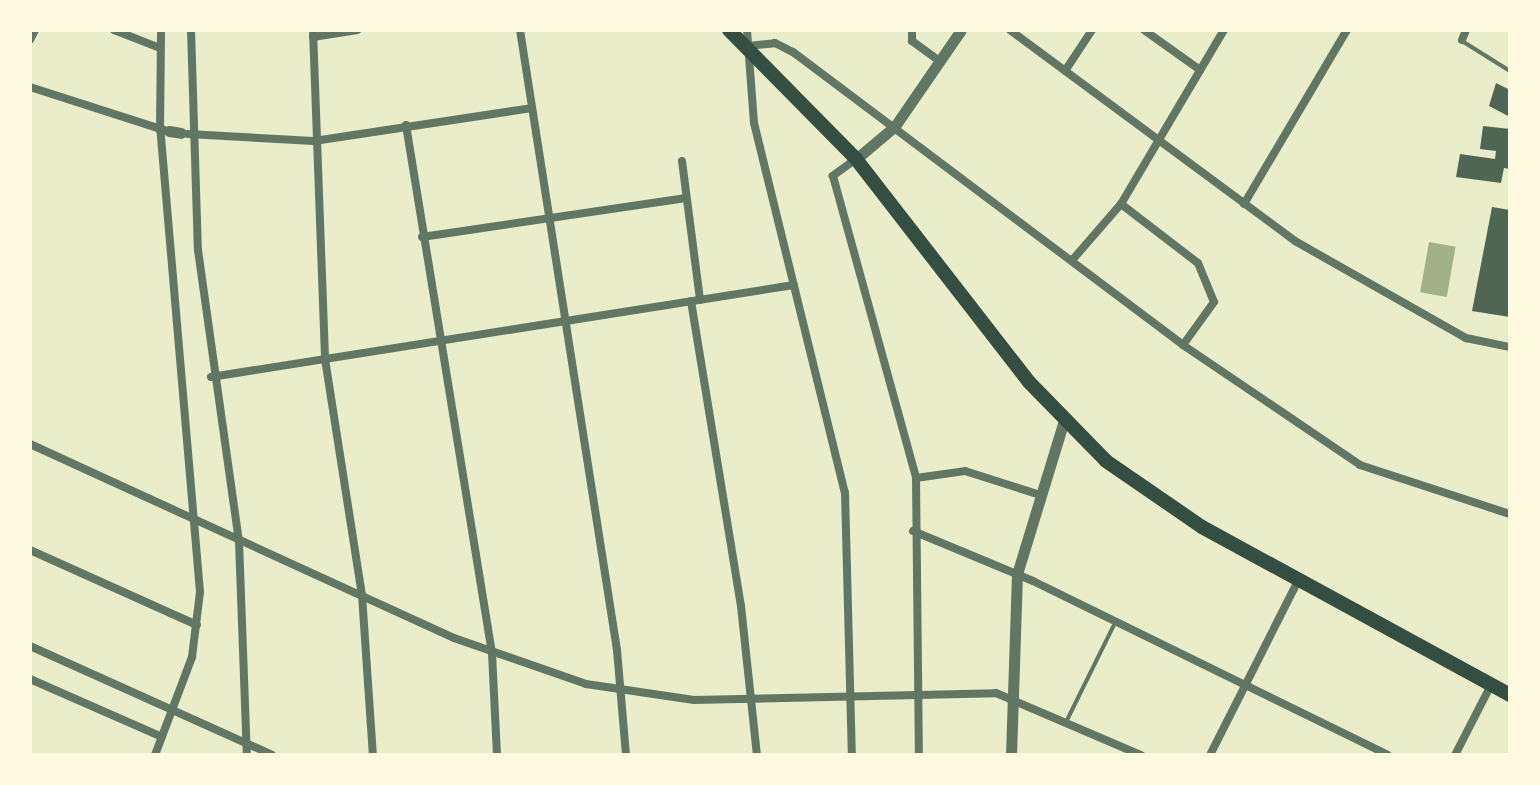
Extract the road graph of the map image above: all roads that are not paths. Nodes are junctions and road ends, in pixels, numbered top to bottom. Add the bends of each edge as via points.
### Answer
1 (35, 30) edge
2 (114, 30) edge
3 (161, 30) edge
4 (191, 30) edge
5 (357, 30) edge
6 (520, 30) edge
7 (729, 30) edge
8 (747, 30) edge
9 (912, 30) edge
10 (961, 30) edge
11 (1010, 30) edge
12 (1092, 30) edge
13 (1144, 30) edge
14 (1224, 30) edge
15 (1347, 30) edge
16 (1466, 30) edge
17 (313, 34) edge
18 (30, 40) edge
19 (1462, 40) joint
20 (748, 46) junction
21 (160, 48) junction
22 (940, 61) junction
23 (1200, 70) junction
24 (1065, 71) junction
25 (1510, 71) edge
26 (30, 87) edge
27 (532, 108) junction
28 (406, 125) junction
29 (895, 126) junction
30 (175, 132) junction
31 (1159, 140) junction
32 (314, 141) junction
33 (856, 159) junction
34 (682, 161) dead end
35 (686, 198) junction
36 (1121, 204) junction
37 (1244, 204) junction
38 (550, 219) junction
39 (422, 237) junction
40 (1074, 258) junction
41 (794, 285) junction
42 (695, 300) junction
43 (566, 322) junction
44 (444, 339) junction
45 (1183, 345) junction
46 (1510, 347) edge
47 (325, 359) junction
48 (211, 377) junction
49 (1064, 420) junction
50 (30, 444) edge
51 (916, 478) junction
52 (1040, 495) junction
53 (1510, 514) edge
54 (194, 520) junction
55 (913, 531) junction
56 (239, 541) junction
57 (30, 550) edge
58 (1017, 574) junction
59 (1298, 581) junction
60 (362, 595) junction
61 (1116, 621) junction
62 (197, 625) junction
63 (30, 646) edge
64 (492, 653) junction
65 (30, 679) edge
66 (1247, 683) junction
67 (1491, 685) junction
68 (622, 691) junction
69 (848, 695) junction
70 (916, 695) junction
71 (1010, 695) junction
72 (1510, 695) edge
73 (754, 700) junction
74 (174, 708) junction
75 (1067, 720) junction
76 (162, 737) junction
77 (246, 743) junction
78 (155, 755) edge
79 (247, 755) edge
80 (272, 755) edge
81 (373, 755) edge
82 (497, 755) edge
83 (626, 755) edge
84 (757, 755) edge
85 (852, 755) edge
86 (919, 755) edge
87 (1011, 755) edge
88 (1141, 755) edge
89 (1210, 755) edge
90 (1388, 755) edge
91 (1455, 755) edge

1 - 18 street
2 - 21 street
3 - 21 street
4 - 30 street
5 - 17 street
6 - 27 street
7 - 20 highway
8 - 20 street
9 - 22 street via 912,41
10 - 22 street
11 - 24 street
12 - 24 street
13 - 23 street
14 - 23 street
15 - 37 street
16 - 19 street
17 - 32 street
19 - 25 lane
20 - 29 street via 775,43 793,52
20 - 33 highway
20 - 41 street via 754,123
21 - 30 street
22 - 29 street
23 - 31 street
24 - 31 street
26 - 30 street
27 - 28 street
27 - 38 street
28 - 32 street
28 - 39 street
29 - 33 street
29 - 40 street
30 - 32 street
30 - 48 street
30 - 54 street
31 - 36 street
31 - 37 street
32 - 47 street
33 - 49 highway
33 - 51 street via 833,176
34 - 35 street
35 - 38 street
35 - 42 street
36 - 40 street
36 - 45 street via 1198,263 1214,302
37 - 46 street via 1466,338
38 - 39 street
38 - 43 street
39 - 44 street
40 - 45 street
41 - 42 street
41 - 69 street via 845,493
42 - 43 street
42 - 73 street
43 - 44 street
43 - 68 street
44 - 47 street
44 - 64 street
45 - 53 street via 1360,465
47 - 48 street
47 - 60 street
48 - 56 street
49 - 52 street
49 - 59 highway via 1152,495
50 - 54 street
51 - 52 street via 965,471
51 - 55 street
52 - 58 street
54 - 56 street
54 - 62 street
55 - 58 street
55 - 70 street
56 - 60 street
56 - 77 street
57 - 62 street
58 - 61 street
58 - 71 street
59 - 66 street
59 - 67 highway
60 - 64 street
60 - 81 street
61 - 66 street
61 - 75 lane
62 - 74 street
63 - 74 street
64 - 68 street
64 - 82 street
65 - 76 street
66 - 89 street
66 - 90 street
67 - 72 highway
67 - 91 street
68 - 73 street
68 - 83 street
69 - 70 street
69 - 73 street
69 - 85 street
70 - 71 street
70 - 86 street
71 - 75 street
71 - 87 street
73 - 84 street
74 - 76 street
74 - 77 street
75 - 88 street
76 - 78 street
77 - 79 street
77 - 80 street

